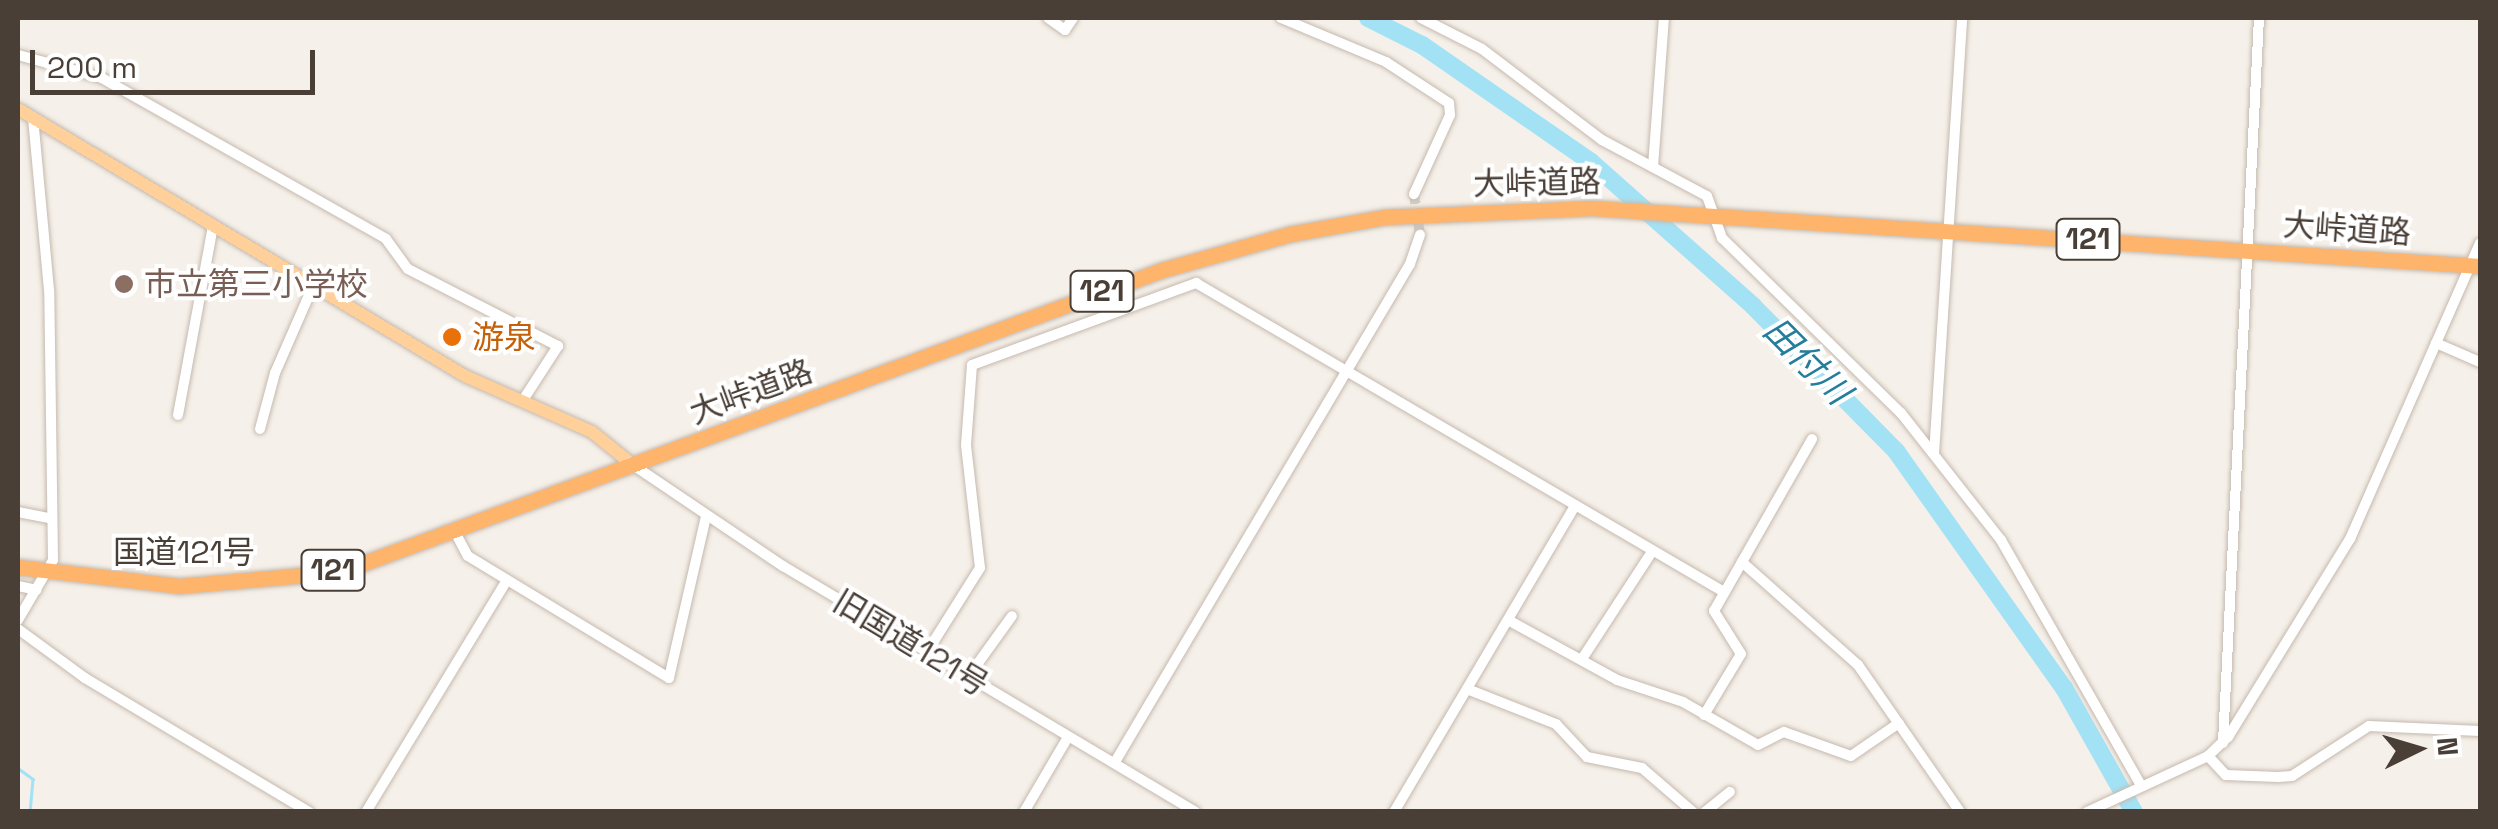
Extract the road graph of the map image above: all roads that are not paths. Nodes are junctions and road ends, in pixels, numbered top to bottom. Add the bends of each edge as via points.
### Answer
1 (1048, 18) edge
2 (1073, 18) edge
3 (1281, 18) edge
4 (1420, 18) edge
5 (1664, 18) edge
6 (1962, 18) edge
7 (2259, 18) edge
8 (18, 55) edge
9 (18, 109) edge
10 (33, 118) junction
11 (1654, 166) junction
12 (1414, 194) tunnel mouth
13 (1713, 216) junction
14 (214, 227) junction
15 (1950, 230) junction
16 (1420, 235) tunnel mouth
17 (2480, 243) edge
18 (2248, 249) junction
19 (2476, 265) edge
20 (313, 286) junction
21 (2436, 342) junction
22 (2480, 362) edge
23 (1349, 369) junction
24 (523, 400) junction
25 (178, 415) dead end
26 (260, 429) dead end
27 (1812, 439) dead end
28 (1934, 456) junction
29 (634, 464) junction
30 (1575, 506) junction
31 (18, 512) edge
32 (706, 517) junction
33 (50, 518) junction
34 (455, 532) junction
35 (1651, 553) junction
36 (1742, 562) junction
37 (18, 567) edge
38 (46, 573) junction
39 (507, 580) junction
40 (18, 586) edge
41 (37, 590) junction
42 (1724, 592) junction
43 (1012, 616) dead end
44 (18, 620) edge
45 (1508, 620) junction
46 (18, 629) edge
47 (927, 652) junction
48 (1582, 659) junction
49 (968, 677) junction
50 (1467, 689) junction
51 (1704, 714) junction
52 (1899, 723) junction
53 (2480, 731) edge
54 (1068, 736) junction
55 (2222, 743) junction
56 (2208, 756) junction
57 (1115, 762) junction
58 (2138, 787) junction
59 (1730, 792) dead end
60 (309, 812) edge
61 (366, 812) edge
62 (1024, 812) edge
63 (1195, 812) edge
64 (1394, 812) edge
65 (1693, 812) edge
66 (1704, 812) edge
67 (1960, 812) edge
68 (2088, 812) edge

1 - 2 street via 1065,30
3 - 12 street via 1386,62 1449,103 1450,116
4 - 11 street via 1482,49 1602,140
5 - 11 street
6 - 15 street
7 - 18 street
8 - 24 street via 102,78 386,239 408,269 558,346
9 - 10 main road
10 - 14 main road
10 - 33 street via 49,290
11 - 13 street via 1701,189
13 - 15 highway, 大峠道路 / 121
13 - 28 street via 1722,238 1901,413
13 - 29 highway, 大峠道路 / 121 via 1592,208 1384,218 1214,253
14 - 20 main road
14 - 25 street
15 - 18 highway, 大峠道路 / 121
15 - 28 street
16 - 23 street via 1420,246
17 - 19 street
18 - 19 highway, 大峠道路 / 121
18 - 55 street
19 - 21 street
20 - 24 main road via 465,376
20 - 26 street via 275,373
21 - 22 street
21 - 55 street via 2350,539
23 - 30 street
23 - 47 street via 1196,283 972,365 966,446 980,568
23 - 57 street
24 - 29 main road via 592,432
27 - 36 street
28 - 58 street via 2001,540
29 - 32 street, 旧国道121号
29 - 34 highway, 国道121号 / 121
30 - 35 street
30 - 45 street
31 - 33 street
32 - 39 street via 669,678
32 - 47 street, 旧国道121号
33 - 38 street via 54,560
34 - 38 highway, 国道121号 / 121 via 364,563 244,582 144,585
34 - 39 street via 468,556
35 - 42 street
35 - 48 street
36 - 42 street
36 - 52 street via 1858,664
37 - 38 highway, 国道121号 / 121
38 - 41 street
39 - 61 street
40 - 41 street
41 - 44 street
42 - 51 street via 1714,622 1741,654
43 - 49 street
45 - 48 street
45 - 50 street
46 - 60 street via 85,678
47 - 49 street, 旧国道121号
48 - 51 street
49 - 54 street, 旧国道121号
50 - 64 street
50 - 65 street via 1556,724 1593,759 1642,768
51 - 52 street via 1758,745 1784,732 1848,756
52 - 67 street
53 - 56 street via 2368,726 2292,776 2278,778 2226,774
54 - 57 street, 旧国道121号
54 - 62 street
55 - 56 street
56 - 58 street
57 - 63 street, 旧国道121号
58 - 68 street
59 - 66 street

